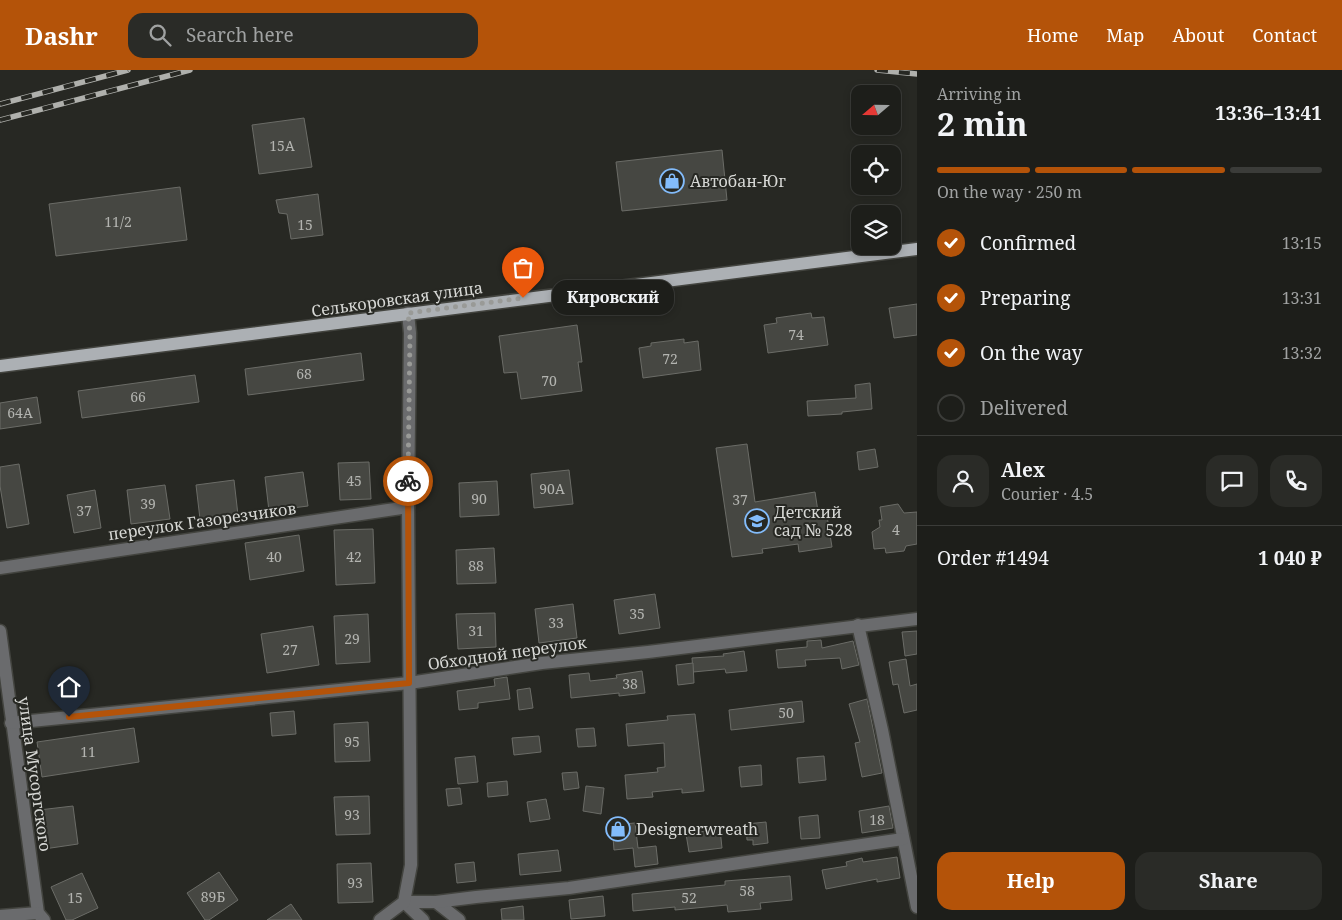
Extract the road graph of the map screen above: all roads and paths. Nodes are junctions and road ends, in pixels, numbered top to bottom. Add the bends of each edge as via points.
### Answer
1 (917, 249) edge
2 (408, 313) junction
3 (0, 366) edge
4 (408, 507) junction
5 (0, 568) edge
6 (917, 618) edge
7 (858, 625) junction
8 (0, 631) edge
9 (409, 683) junction
10 (11, 723) junction
11 (903, 839) junction
12 (404, 902) junction
13 (436, 902) junction
14 (917, 907) edge
15 (0, 916) edge
16 (41, 916) edge
17 (380, 920) edge
18 (423, 920) edge
19 (459, 920) edge

1 - 2 main road, Селькоровская улица
2 - 3 main road, Селькоровская улица
2 - 4 street
4 - 5 street, переулок Газорезчиков
4 - 9 street
6 - 7 street, Обходной переулок
7 - 9 street, Обходной переулок via 542,663
7 - 11 street
8 - 10 street, улица Мусоргского
9 - 10 street, Обходной переулок
9 - 12 street via 411,865
10 - 16 street, улица Мусоргского
11 - 13 street via 569,888
11 - 14 street
12 - 13 street
12 - 17 street
12 - 18 street
13 - 19 street
15 - 16 street

